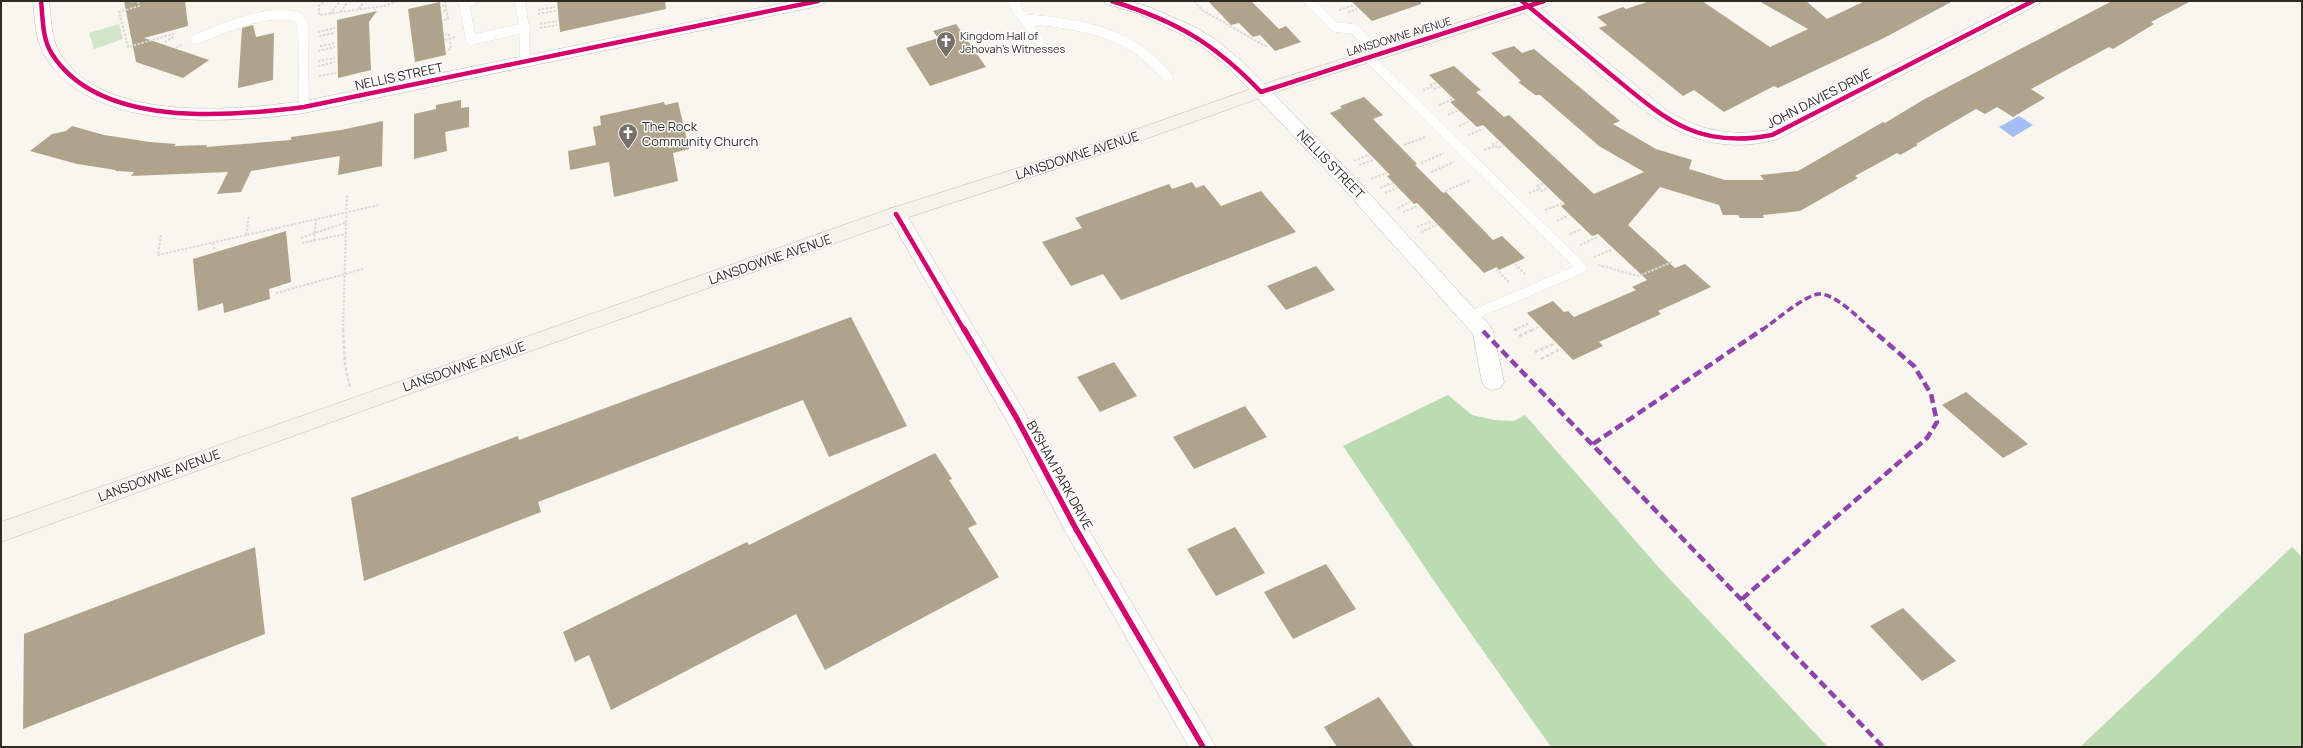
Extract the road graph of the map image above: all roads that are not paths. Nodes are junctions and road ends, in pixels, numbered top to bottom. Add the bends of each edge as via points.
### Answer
1 (41, 1) edge
2 (471, 1) edge
3 (520, 1) edge
4 (818, 1) edge
5 (1015, 1) edge
6 (1309, 1) edge
7 (2033, 1) edge
8 (1122, 2) edge
9 (1531, 3) edge
10 (1024, 19) junction
11 (524, 28) junction
12 (196, 39) dead end
13 (1044, 48) dead end
14 (1372, 55) junction
15 (525, 61) junction
16 (1168, 77) dead end
17 (1261, 92) junction
18 (304, 107) junction
19 (896, 214) junction
20 (1471, 316) junction
21 (1493, 382) dead end
22 (1, 532) edge
23 (1203, 747) edge

1 - 18 street, NELLIS STREET via 44,28 52,54 69,76 96,93 136,106 190,114 256,114
2 - 11 lane via 464,3 471,40
3 - 11 lane
4 - 15 street, NELLIS STREET
5 - 10 lane
6 - 14 lane via 1335,27 1354,29
7 - 9 street, JOHN DAVIES DRIVE via 1772,135 1748,140 1716,139 1678,126 1652,107
8 - 17 street, NELLIS STREET via 1164,19 1209,43 1236,65
9 - 14 main road, LANSDOWNE AVENUE
10 - 13 lane
10 - 16 lane via 1055,21 1090,29 1132,45
11 - 15 lane
12 - 18 lane via 272,15 293,14 298,17 303,26
14 - 17 main road, LANSDOWNE AVENUE
14 - 20 lane via 1442,130 1582,268
15 - 18 street, NELLIS STREET
17 - 19 main road, LANSDOWNE AVENUE via 1116,143
17 - 20 street, NELLIS STREET via 1350,184
19 - 22 main road, LANSDOWNE AVENUE
19 - 23 street, BYSHAM PARK DRIVE via 1012,411 1076,529
20 - 21 street, NELLIS STREET via 1483,331

